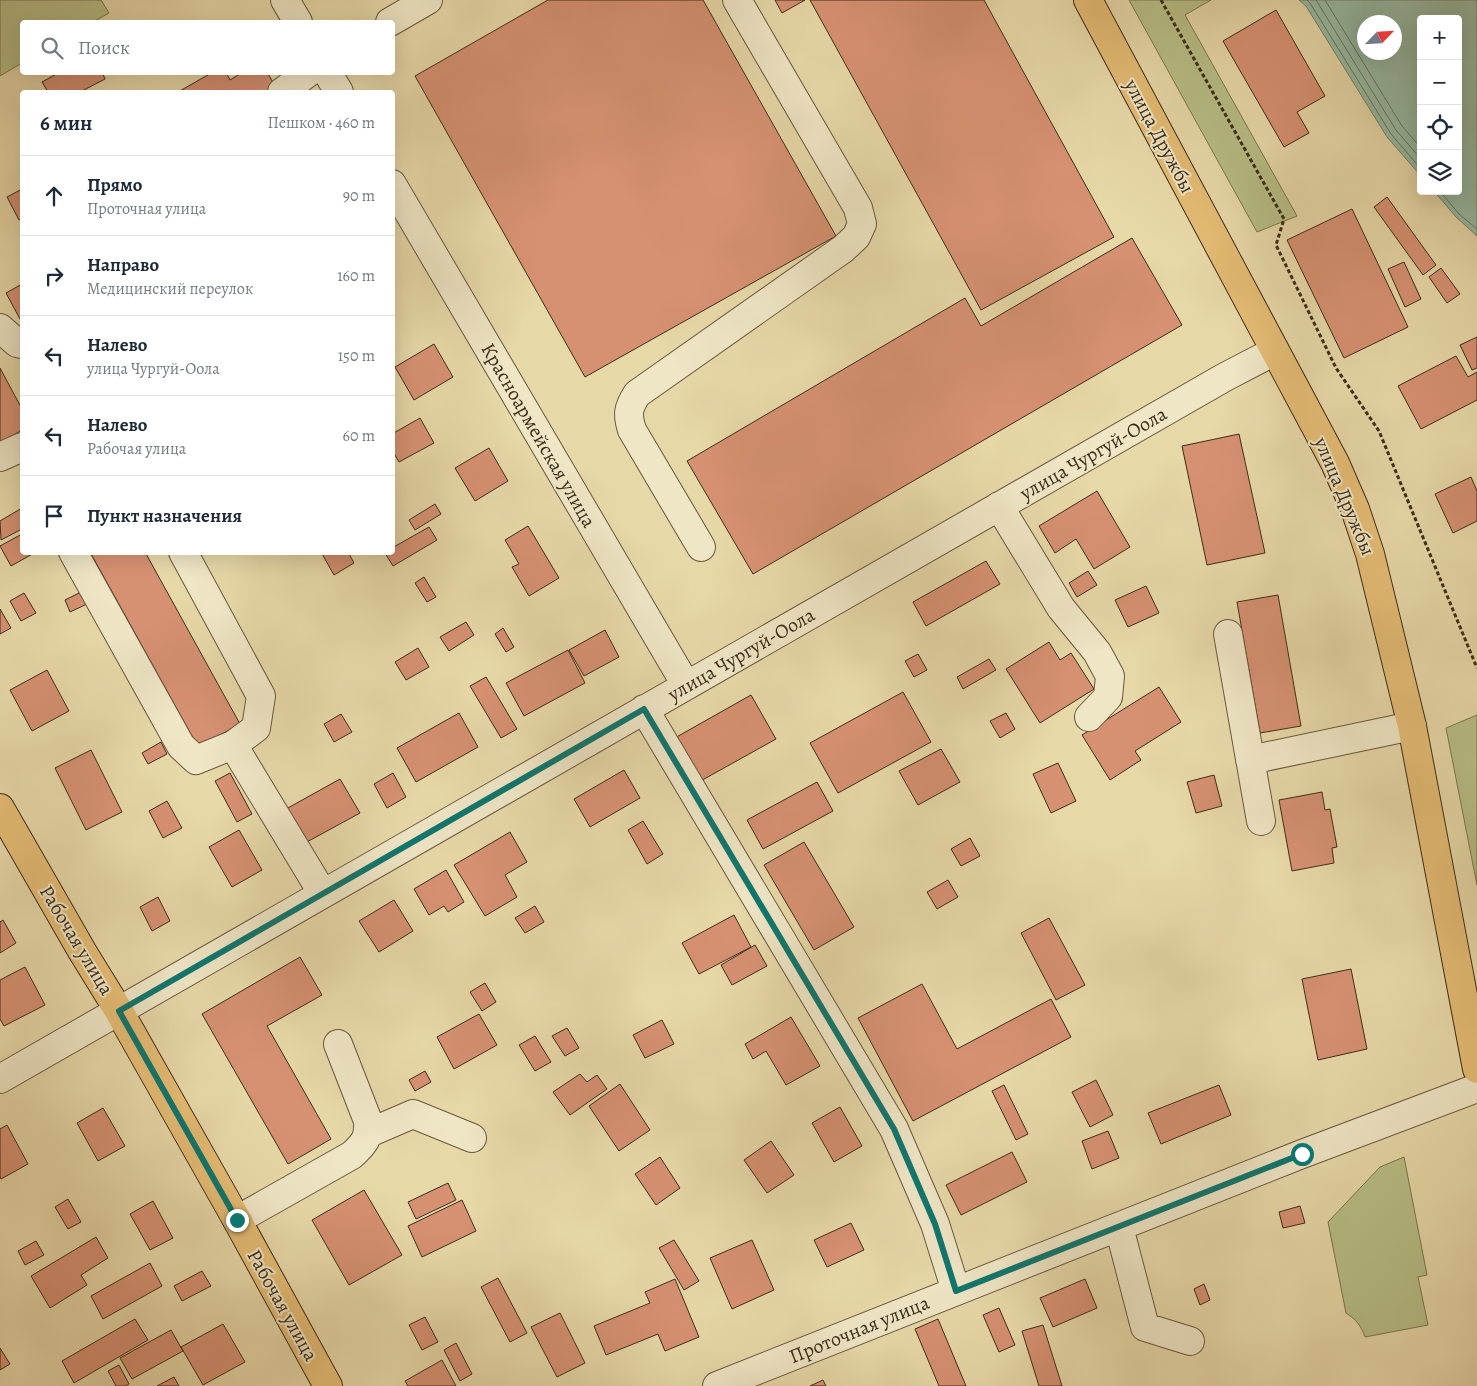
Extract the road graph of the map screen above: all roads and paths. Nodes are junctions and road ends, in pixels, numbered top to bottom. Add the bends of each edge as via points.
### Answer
1 (284, 0) edge
2 (428, 0) edge
3 (737, 0) edge
4 (1088, 0) edge
5 (1160, 0) edge
6 (297, 20) edge
7 (393, 20) edge
8 (305, 75) edge
9 (329, 75) edge
10 (285, 90) edge
11 (338, 90) edge
12 (395, 189) edge
13 (0, 328) edge
14 (20, 343) edge
15 (1275, 351) junction
16 (20, 448) edge
17 (0, 457) edge
18 (1000, 506) junction
19 (701, 547) dead end
20 (75, 555) edge
21 (185, 555) edge
22 (1228, 634) dead end
23 (1477, 668) edge
24 (686, 685) junction
25 (644, 709) junction
26 (1089, 717) dead end
27 (1412, 726) junction
28 (233, 745) junction
29 (1250, 760) junction
30 (0, 808) edge
31 (1261, 821) dead end
32 (323, 894) junction
33 (119, 1011) junction
34 (338, 1044) dead end
35 (1477, 1069) edge
36 (0, 1079) edge
37 (1477, 1088) edge
38 (369, 1133) junction
39 (472, 1138) dead end
40 (237, 1220) junction
41 (1119, 1227) junction
42 (956, 1291) junction
43 (1190, 1341) dead end
44 (328, 1386) edge
45 (717, 1386) edge

1 - 6 street
2 - 7 street
3 - 19 street via 858,208 862,224 856,237 843,249 637,394 630,405 628,417 632,430
4 - 15 main road, улица Дружбы
5 - 23 path via 1284,219 1276,245 1336,368 1379,430
8 - 10 street
9 - 11 street
12 - 24 street, Красноармейская улица
13 - 14 street
15 - 18 street, улица Чургуй-Оола
15 - 27 main road, улица Дружбы via 1335,463 1354,509 1370,554
16 - 17 street
18 - 24 street, улица Чургуй-Оола
18 - 26 street via 1060,608 1098,652 1110,676 1108,698
20 - 28 street via 181,746 196,760
21 - 28 street via 261,696 256,728
22 - 29 street
24 - 25 street, улица Чургуй-Оола
25 - 32 street, улица Чургуй-Оола
25 - 42 street via 894,1129 935,1224
27 - 29 street
27 - 35 main road, улица Дружбы
28 - 32 street
29 - 31 street
30 - 33 main road, Рабочая улица
32 - 33 street, улица Чургуй-Оола
33 - 36 street, улица Чургуй-Оола
33 - 40 main road, Рабочая улица
34 - 38 street via 368,1121
37 - 41 street, Проточная улица
38 - 39 street via 413,1114
38 - 40 street via 352,1155
40 - 44 main road, Рабочая улица
41 - 42 street, Проточная улица
41 - 43 street via 1145,1327
42 - 45 street, Проточная улица

